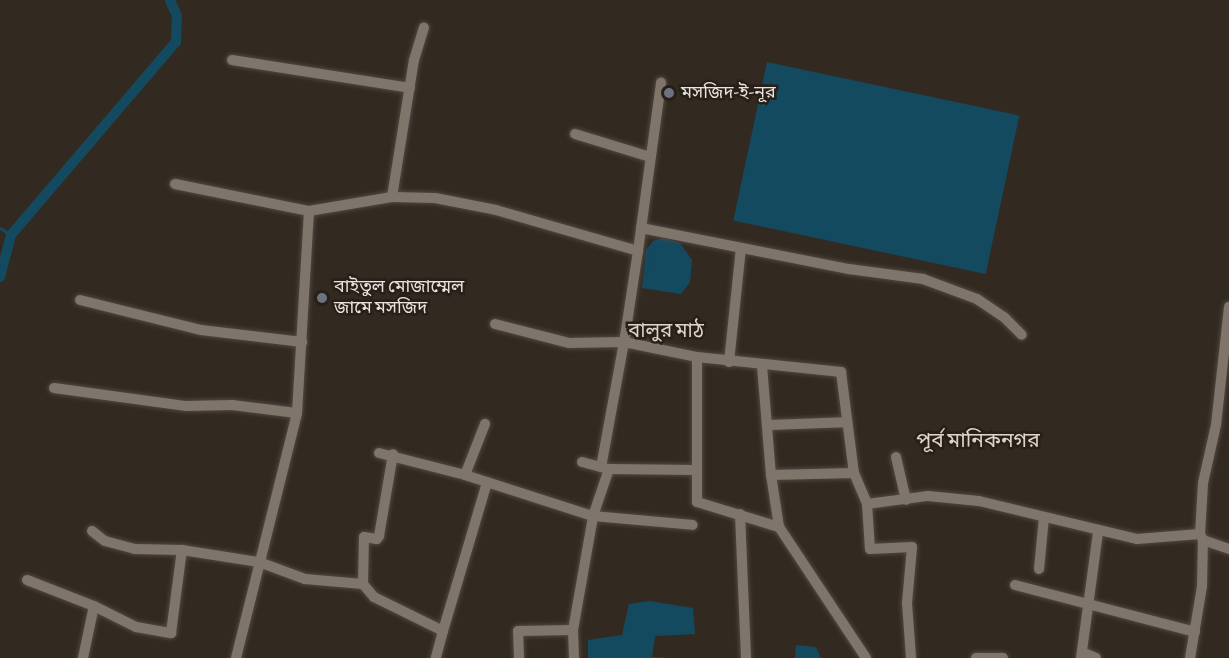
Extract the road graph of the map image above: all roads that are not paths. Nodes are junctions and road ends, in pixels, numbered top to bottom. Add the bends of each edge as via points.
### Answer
1 (424, 28) dead end
2 (232, 60) dead end
3 (661, 83) dead end
4 (410, 88) junction
5 (575, 134) dead end
6 (650, 157) junction
7 (175, 184) dead end
8 (392, 197) junction
9 (309, 211) junction
10 (641, 228) junction
11 (741, 248) junction
12 (638, 250) junction
13 (81, 300) dead end
14 (1229, 307) edge
15 (495, 324) dead end
16 (1022, 335) dead end
17 (302, 342) junction
18 (624, 342) junction
19 (697, 357) junction
20 (729, 362) junction
21 (762, 366) junction
22 (54, 388) dead end
23 (297, 413) junction
24 (847, 422) junction
25 (485, 424) dead end
26 (767, 425) junction
27 (379, 453) dead end
28 (393, 454) junction
29 (896, 457) dead end
30 (582, 462) dead end
31 (605, 468) junction
32 (695, 470) junction
33 (855, 473) junction
34 (465, 475) junction
35 (771, 475) junction
36 (487, 482) junction
37 (906, 500) junction
38 (867, 504) junction
39 (740, 514) junction
40 (593, 516) junction
41 (1044, 517) junction
42 (693, 525) dead end
43 (779, 527) junction
44 (92, 531) dead end
45 (1098, 532) junction
46 (1202, 537) junction
47 (1229, 549) edge
48 (182, 550) junction
49 (259, 562) junction
50 (1039, 569) dead end
51 (27, 580) dead end
52 (363, 584) junction
53 (1015, 585) dead end
54 (1088, 604) junction
55 (94, 606) junction
56 (573, 630) junction
57 (443, 631) junction
58 (1195, 632) junction
59 (1081, 655) edge
60 (83, 658) edge
61 (236, 658) edge
62 (436, 658) edge
63 (519, 658) edge
64 (574, 658) edge
65 (746, 658) edge
66 (866, 658) edge
67 (911, 658) edge
68 (976, 658) edge
69 (1003, 658) edge
70 (1096, 658) edge
71 (1190, 658) edge

1 - 4 street
2 - 4 street
3 - 6 street
4 - 8 street
5 - 6 street
6 - 10 street
7 - 9 street
8 - 9 street
8 - 12 street via 435,198 496,210
9 - 17 street
10 - 11 street
10 - 12 street
11 - 16 street via 953,287 1004,317
11 - 20 street
12 - 18 street
13 - 17 street via 201,330
14 - 46 street via 1216,425 1203,483
15 - 18 street via 568,342
17 - 23 street
18 - 19 street
18 - 31 street
19 - 20 street
19 - 32 street
20 - 21 street
21 - 24 street via 841,372
21 - 26 street
22 - 23 street via 184,406 232,405
23 - 49 street
24 - 26 street
24 - 33 street
25 - 34 street
26 - 35 street
27 - 28 street
28 - 34 street
28 - 52 street via 378,539 364,537
29 - 37 street
30 - 31 street
31 - 32 street
31 - 40 street
32 - 39 street via 697,501
33 - 35 street
33 - 38 street
34 - 36 street
35 - 43 street
36 - 40 street
36 - 57 street via 464,572
37 - 38 street
37 - 41 street via 928,496 979,501
38 - 67 street via 870,549 912,548 907,603
39 - 43 street
39 - 65 street
40 - 42 street
40 - 56 street
41 - 45 street
41 - 50 street
43 - 66 street
44 - 48 street via 105,541 135,549
45 - 46 street via 1137,539
45 - 54 street
46 - 47 street
46 - 58 street
48 - 49 street
48 - 55 street via 171,633 136,627
49 - 52 street via 305,579
49 - 61 street
51 - 55 street
52 - 57 street via 374,597
53 - 54 street
54 - 58 street
54 - 59 street
55 - 60 street
56 - 63 street via 518,631
56 - 64 street
57 - 62 street
58 - 71 street
59 - 70 street
68 - 69 street

